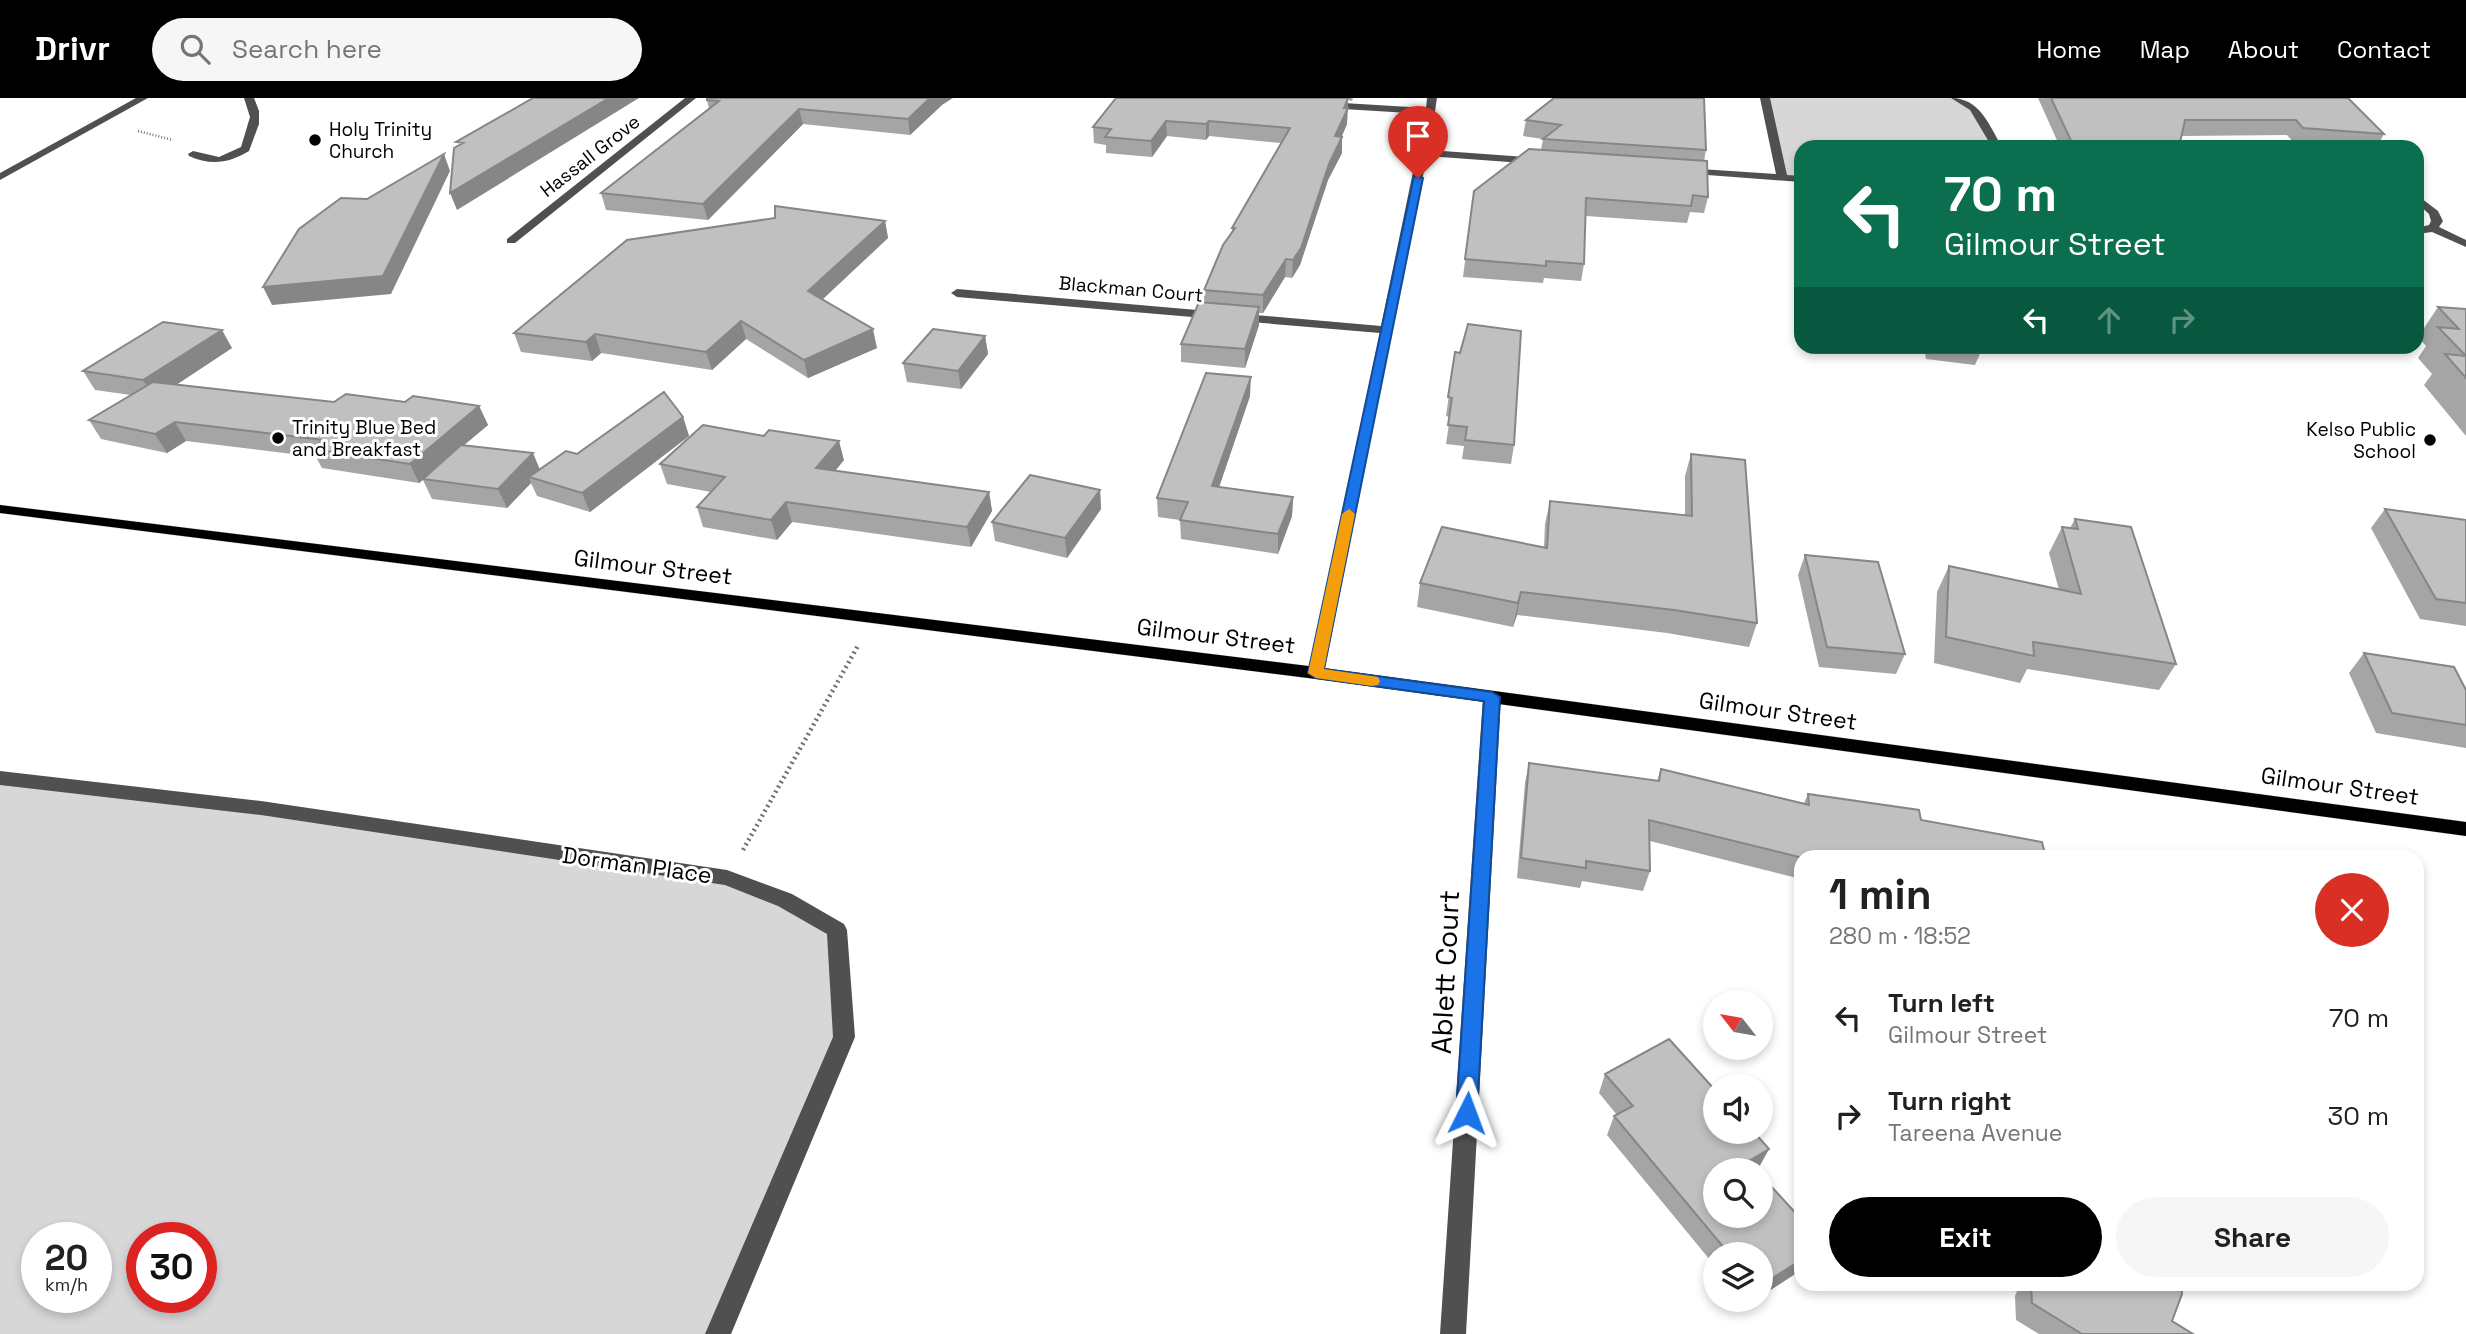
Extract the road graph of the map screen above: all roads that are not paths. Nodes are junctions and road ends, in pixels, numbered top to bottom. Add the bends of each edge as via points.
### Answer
1 (143, 98) edge
2 (249, 98) edge
3 (691, 98) edge
4 (1432, 98) edge
5 (1765, 98) edge
6 (1956, 98) edge
7 (1309, 103) edge
8 (1429, 111) junction
9 (1993, 140) edge
10 (1423, 153) junction
11 (193, 154) dead end
12 (1547, 162) edge
13 (1671, 170) edge
14 (0, 177) edge
15 (1782, 177) junction
16 (1794, 178) edge
17 (2424, 204) edge
18 (2432, 228) junction
19 (2424, 230) edge
20 (511, 241) dead end
21 (2466, 244) edge
22 (957, 293) dead end
23 (1386, 330) junction
24 (0, 509) edge
25 (1316, 673) junction
26 (1492, 697) junction
27 (0, 778) edge
28 (2466, 829) edge
29 (720, 1330) edge
30 (1453, 1334) edge

1 - 14 street
2 - 11 street via 255,119 245,149 214,165
3 - 20 street, Hassall Grove
4 - 8 street
5 - 15 street
6 - 9 street via 1974,108
7 - 8 street
8 - 10 street
10 - 12 street
10 - 23 street
13 - 15 street
15 - 16 street
17 - 18 street via 2434,213 2437,222
18 - 19 street
18 - 21 street
22 - 23 street, Blackman Court
23 - 25 street
24 - 25 main road, Gilmour Street
25 - 26 main road, Gilmour Street
26 - 28 main road, Gilmour Street
26 - 30 street, Ablett Court
27 - 29 street, Dorman Place via 261,808 727,878 785,900 837,930 844,1037

